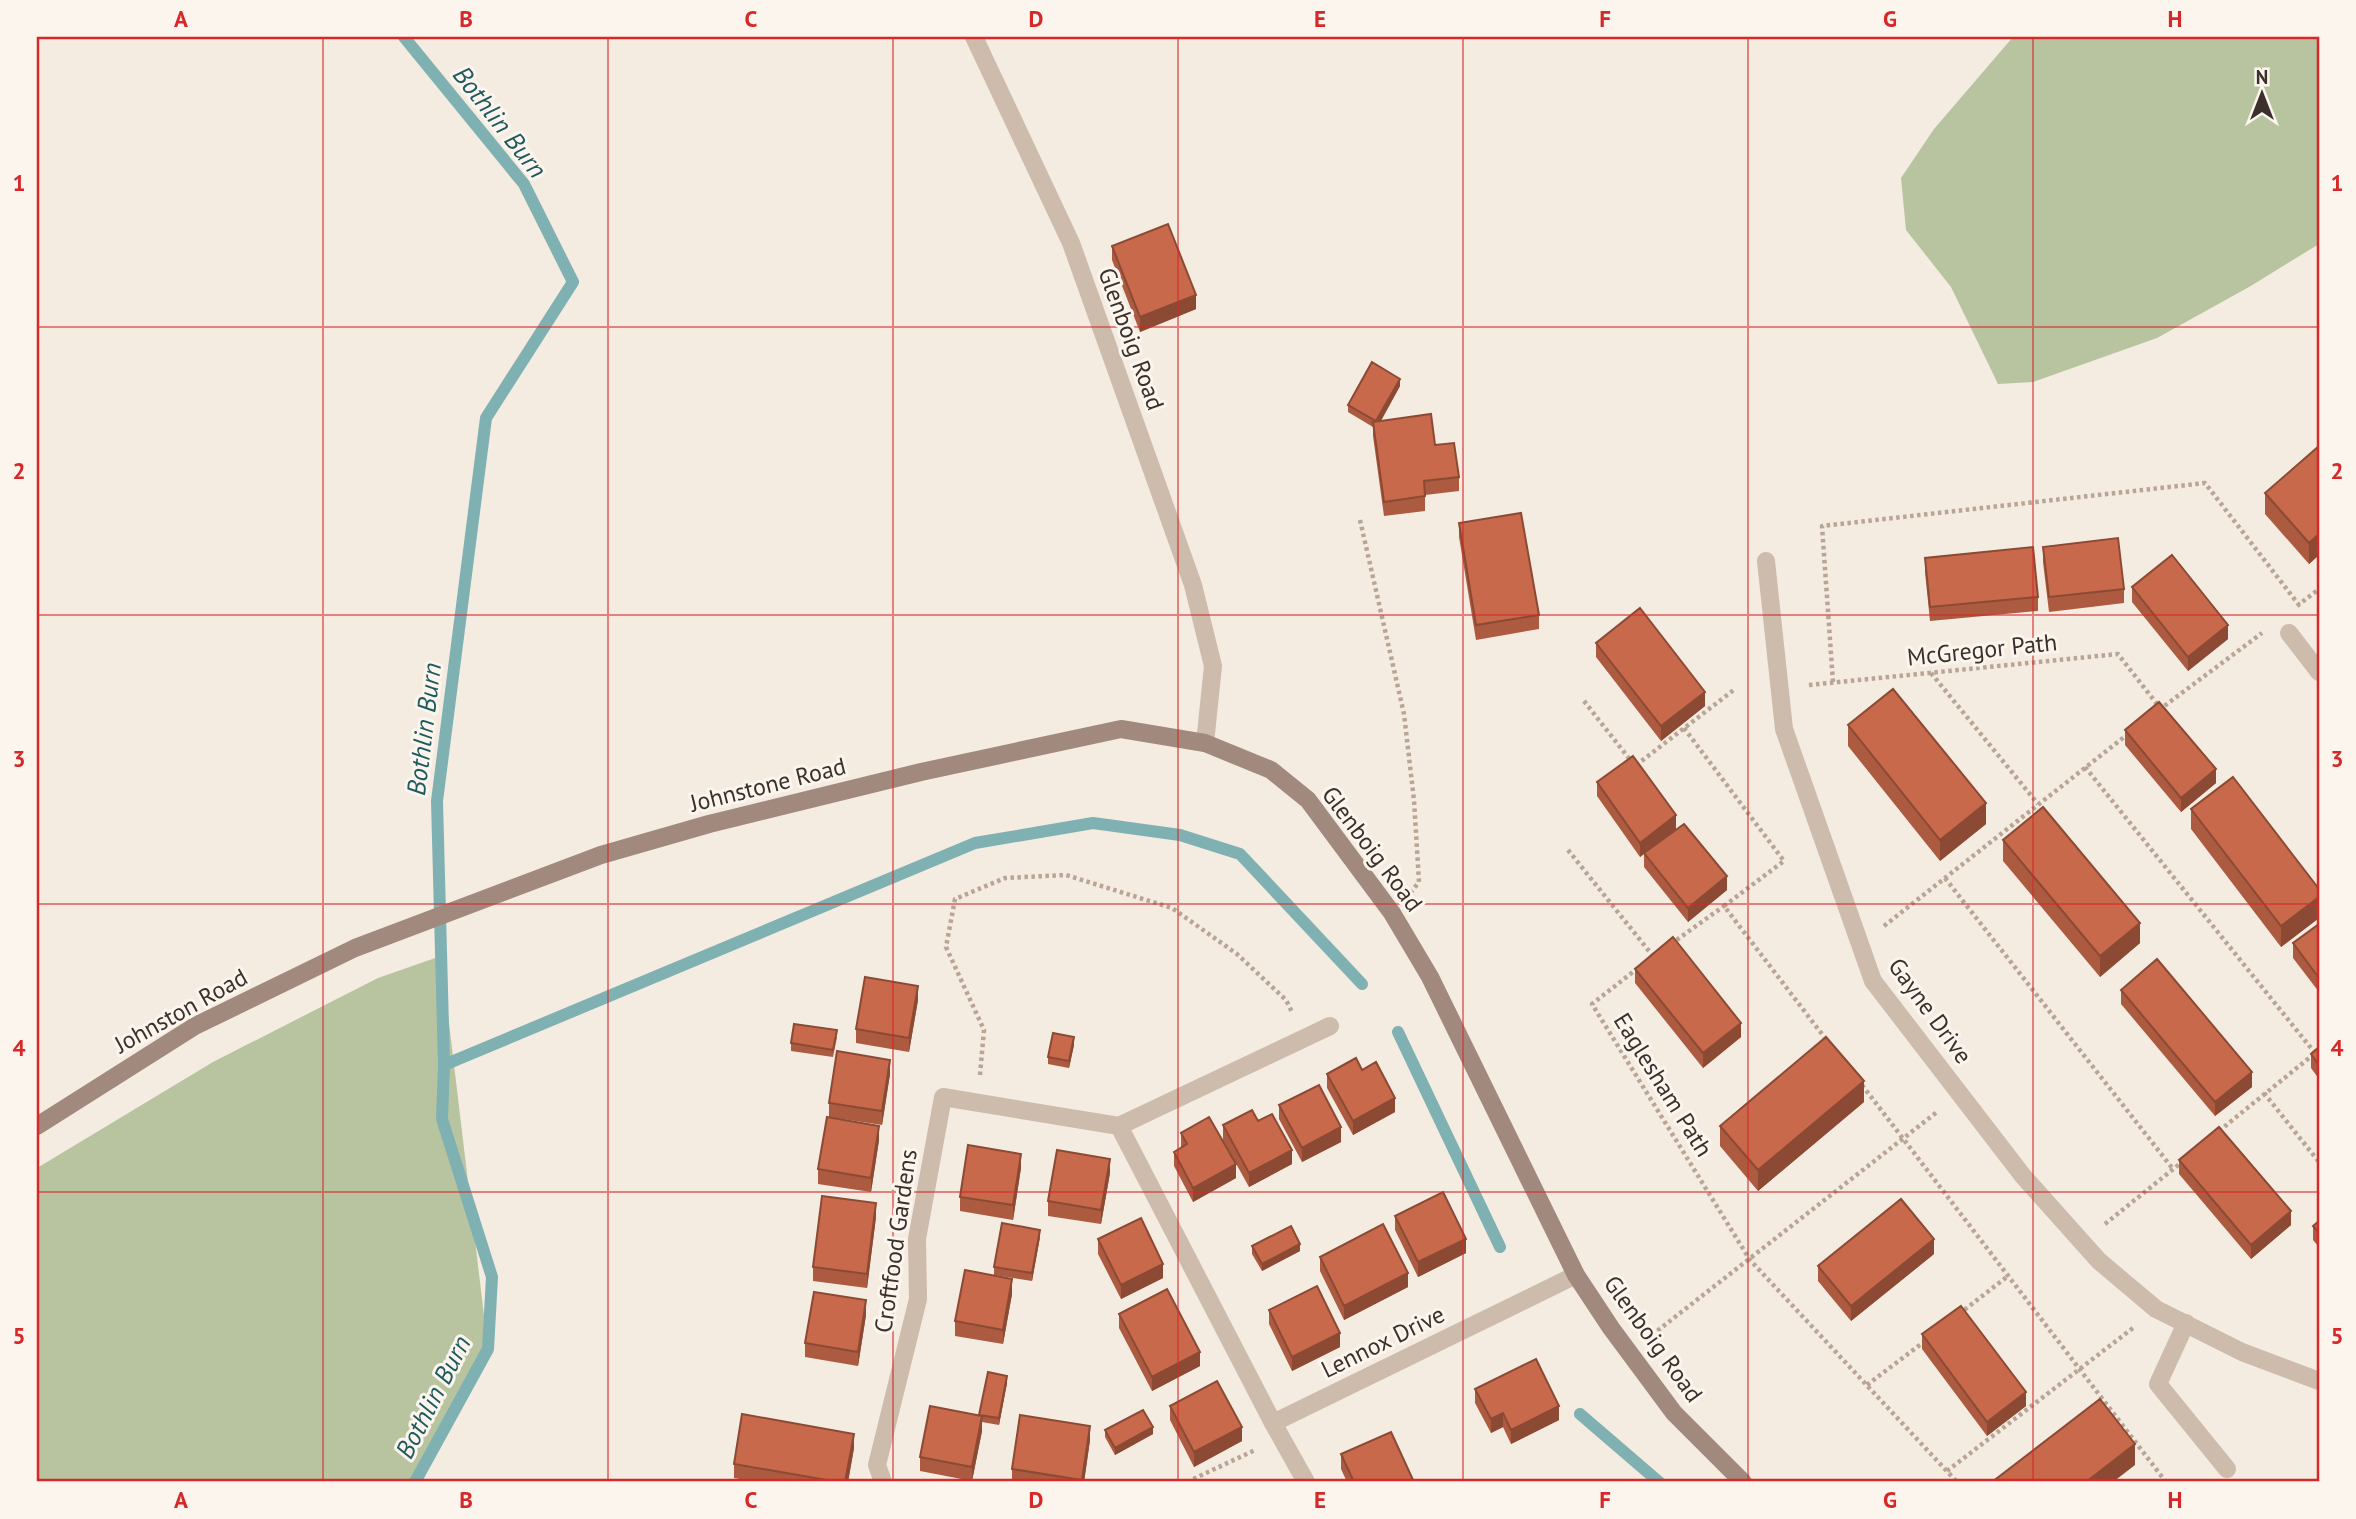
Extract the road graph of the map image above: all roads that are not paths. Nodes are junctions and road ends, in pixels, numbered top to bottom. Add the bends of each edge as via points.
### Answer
1 (974, 37) edge
2 (1766, 561) dead end
3 (2289, 634) dead end
4 (2319, 672) edge
5 (1205, 743) junction
6 (355, 948) joint
7 (1330, 1026) dead end
8 (37, 1126) edge
9 (1119, 1126) junction
10 (1576, 1275) junction
11 (2186, 1323) junction
12 (2319, 1381) edge
13 (1277, 1430) junction
14 (2227, 1469) dead end
15 (883, 1482) edge
16 (1306, 1482) edge
17 (1743, 1482) edge

1 - 5 street, Glenboig Road via 1071,243 1193,585 1213,666
2 - 11 street, Gayne Drive via 1784,729 1873,981 2023,1176 2099,1261 2156,1309
3 - 4 street
5 - 6 main road, Johnstone Road via 1121,729 921,772 601,855
5 - 10 main road, Glenboig Road via 1271,770 1308,800 1392,913 1430,977
6 - 8 main road, Johnston Road via 195,1026
7 - 9 street
9 - 13 street
9 - 15 street, Croftfood Gardens via 943,1097 917,1239 918,1299 877,1465
10 - 13 street, Lennox Drive
10 - 17 main road, Glenboig Road via 1674,1413
11 - 12 street, Gayne Drive via 2242,1352
11 - 14 street via 2158,1384
13 - 16 street

